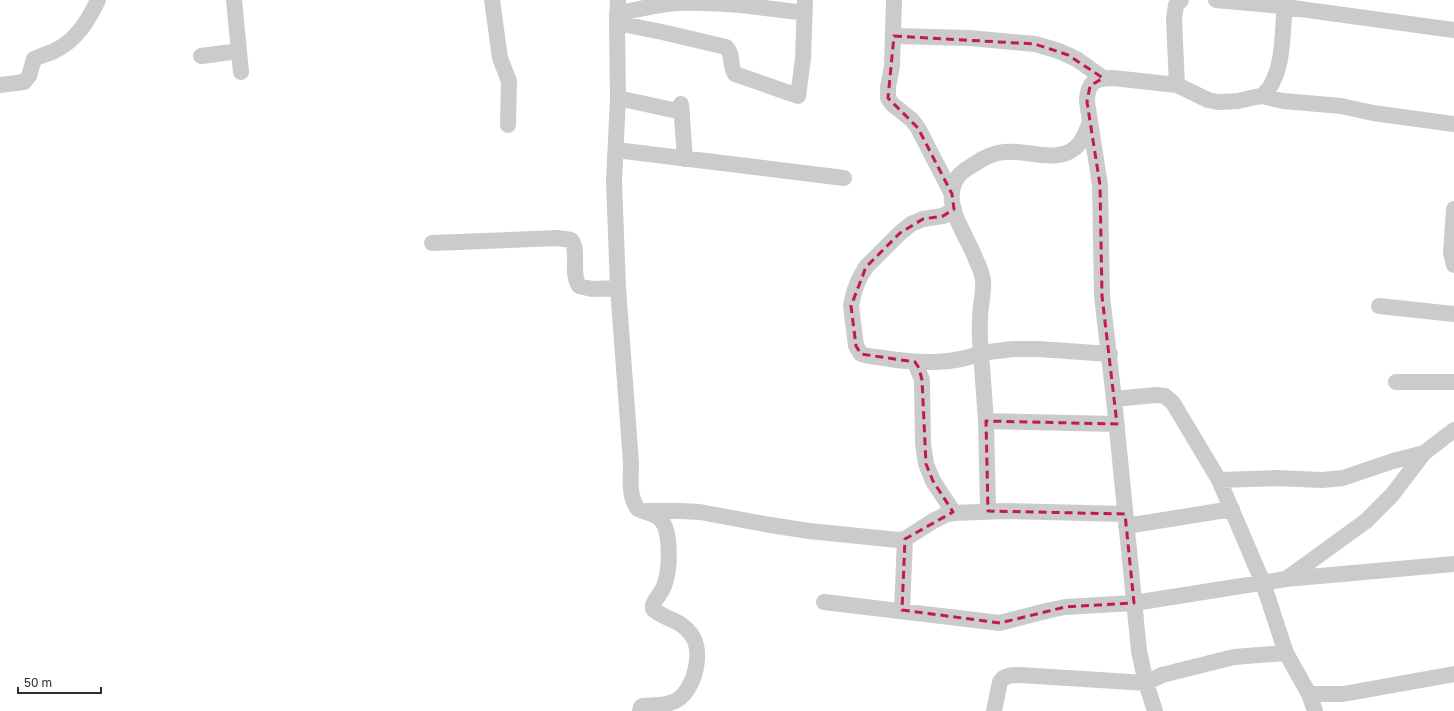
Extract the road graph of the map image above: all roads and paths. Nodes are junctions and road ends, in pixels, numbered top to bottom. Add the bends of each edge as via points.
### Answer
1 (98, 0) edge
2 (234, 0) edge
3 (492, 0) edge
4 (894, 0) edge
5 (1181, 0) edge
6 (1216, 0) edge
7 (1276, 4) edge
8 (805, 6) edge
9 (617, 12) edge
10 (1454, 30) edge
11 (894, 36) junction
12 (239, 51) junction
13 (201, 56) dead end
14 (241, 72) dead end
15 (1103, 78) junction
16 (0, 85) edge
17 (1177, 85) junction
18 (1262, 96) junction
19 (618, 98) junction
20 (1090, 122) junction
21 (1454, 124) edge
22 (508, 125) dead end
23 (616, 150) junction
24 (685, 158) junction
25 (844, 178) dead end
26 (953, 202) junction
27 (1454, 209) edge
28 (1453, 232) edge
29 (432, 243) dead end
30 (1454, 265) edge
31 (618, 288) junction
32 (1379, 306) dead end
33 (1454, 314) edge
34 (981, 353) junction
35 (1110, 354) junction
36 (915, 362) junction
37 (1396, 382) dead end
38 (1454, 382) edge
39 (1114, 399) junction
40 (986, 421) junction
41 (1117, 424) junction
42 (1454, 430) edge
43 (1424, 453) junction
44 (1219, 480) junction
45 (1232, 509) junction
46 (988, 511) junction
47 (646, 512) junction
48 (954, 514) junction
49 (1126, 520) junction
50 (905, 539) junction
51 (1454, 564) edge
52 (1286, 579) junction
53 (1263, 583) junction
54 (824, 602) dead end
55 (1134, 603) junction
56 (902, 610) junction
57 (1286, 653) junction
58 (1454, 674) edge
59 (1146, 683) junction
60 (1309, 694) junction
61 (640, 711) edge
62 (994, 711) edge
63 (1155, 711) edge
64 (1314, 711) edge

1 - 16 street via 80,31 69,42 54,52 34,59 29,76 24,82
2 - 12 street
3 - 22 street via 500,58 509,81
4 - 11 street
5 - 17 street via 1176,5 1174,19
6 - 7 street
7 - 10 street
7 - 18 street via 1280,54 1276,75
8 - 9 street via 687,3
8 - 9 street via 803,59 798,96 735,74 732,69 731,53 726,47 662,32
9 - 19 street
11 - 15 street via 970,38 1036,44 1078,60
11 - 26 street via 888,98 918,128
12 - 13 street
12 - 14 street
15 - 17 street
15 - 20 street via 1094,82 1087,92
17 - 18 street via 1213,101 1238,101
18 - 21 street
19 - 23 street
19 - 24 street via 682,108
20 - 26 street via 1079,144 1071,151 1062,154 1038,154 1013,151 985,158 958,177
20 - 35 street via 1100,185 1102,296
23 - 24 street
23 - 31 street via 614,181
24 - 25 street
26 - 34 street via 982,278 979,333
26 - 36 street via 943,216 916,222 900,233 866,267 852,299 854,340 861,354
27 - 28 street
28 - 30 street via 1451,253
29 - 31 street via 567,239 571,240 574,246 575,276 579,286 592,289
31 - 47 street via 631,462 631,496 636,507
32 - 33 street
34 - 35 street via 1038,350
34 - 36 street via 941,362
34 - 40 street
35 - 39 street
36 - 48 street via 922,380 923,444 926,464 932,481
37 - 38 street
39 - 41 street
39 - 44 street via 1165,396 1173,403
40 - 41 street
40 - 46 street
41 - 49 street
42 - 43 street
43 - 44 street via 1343,478
43 - 52 street via 1392,495 1366,521
44 - 45 street
45 - 49 street
45 - 53 street
46 - 48 street
46 - 49 street
47 - 50 street via 700,512 809,531
47 - 61 street via 664,523 668,537 666,582 654,602 653,609 680,623 691,634 695,639 697,662 691,685 678,699 666,704 644,706
48 - 50 street via 933,521
49 - 55 street
50 - 56 street
51 - 52 street
52 - 53 street
53 - 55 street
53 - 57 street
54 - 56 street
55 - 56 street via 1065,607 1000,623
55 - 59 street via 1139,651
57 - 59 street via 1234,657 1162,675
57 - 60 street
58 - 60 street via 1343,694
59 - 62 street via 1020,675 1006,677 1000,682
59 - 63 street
60 - 64 street

